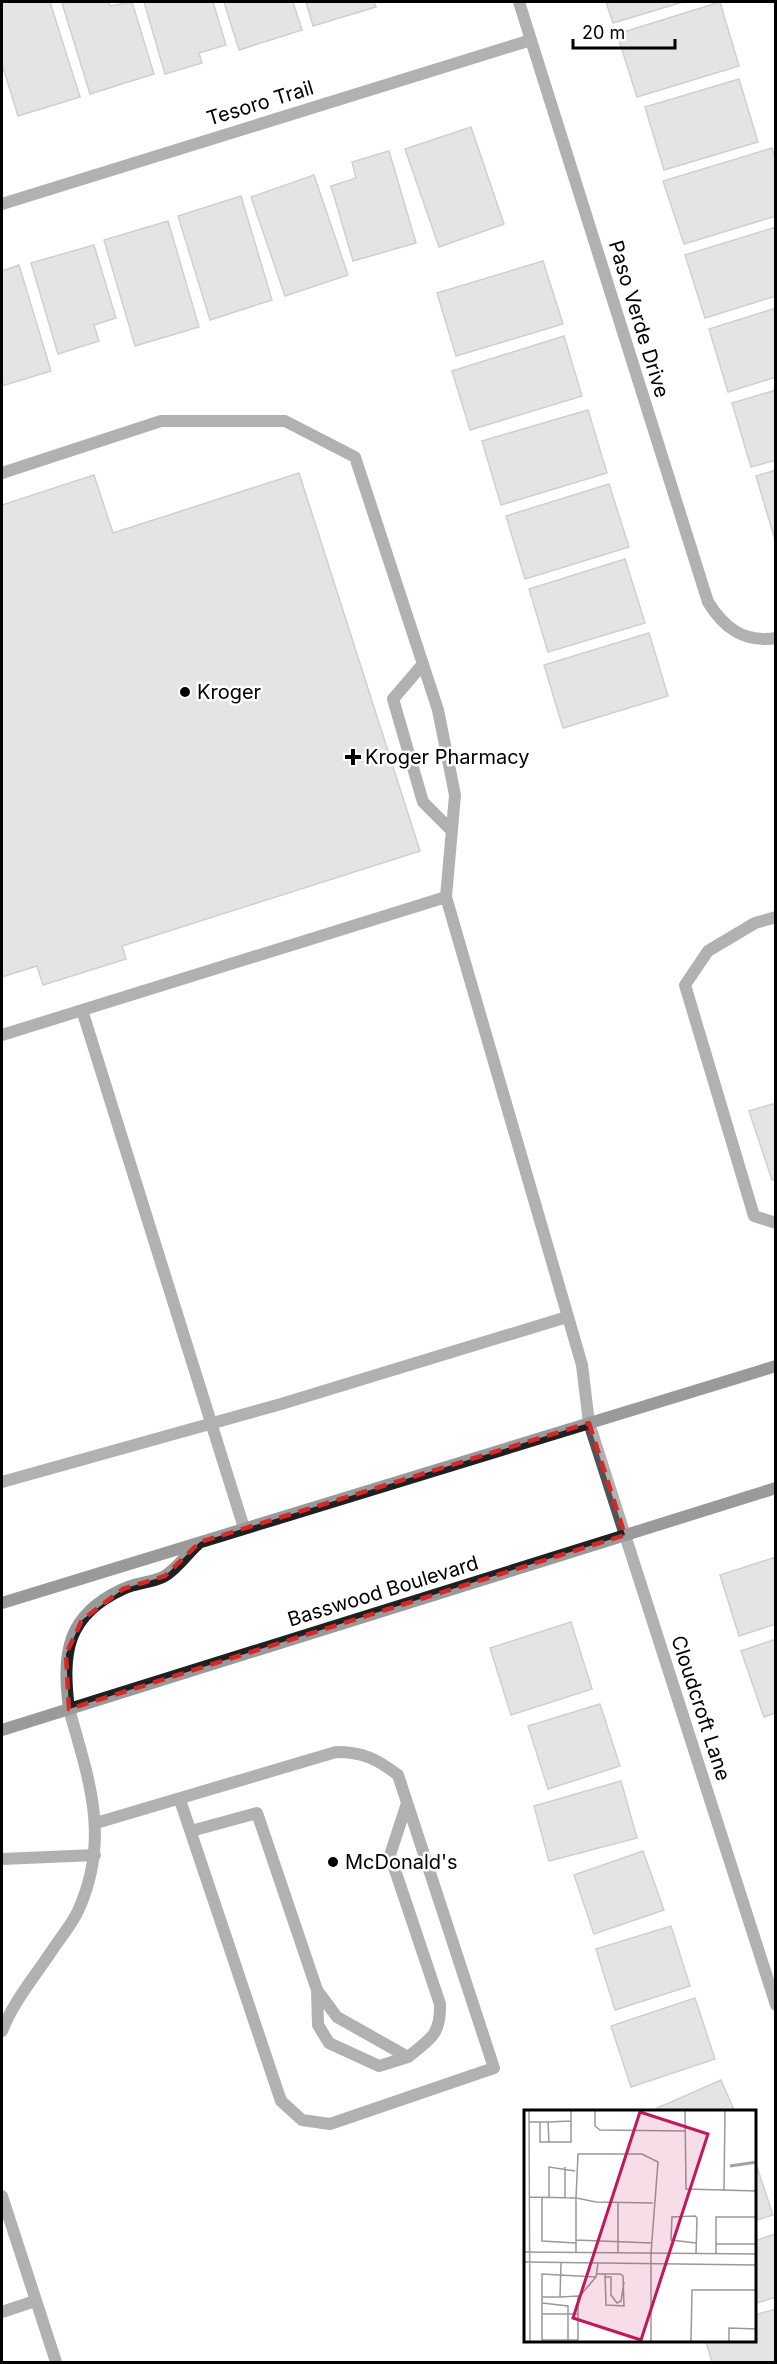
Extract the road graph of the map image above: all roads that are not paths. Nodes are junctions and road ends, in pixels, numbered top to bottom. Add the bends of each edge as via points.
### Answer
1 (519, 2) edge
2 (531, 39) junction
3 (2, 204) edge
4 (2, 473) edge
5 (776, 638) edge
6 (423, 664) junction
7 (452, 831) junction
8 (446, 897) junction
9 (776, 917) edge
10 (82, 1010) junction
11 (2, 1035) edge
12 (776, 1223) edge
13 (567, 1317) junction
14 (776, 1366) edge
15 (589, 1423) junction
16 (213, 1424) junction
17 (2, 1482) edge
18 (776, 1488) edge
19 (244, 1528) junction
20 (625, 1535) junction
21 (200, 1542) junction
22 (2, 1603) edge
23 (69, 1709) junction
24 (2, 1730) edge
25 (180, 1800) junction
26 (407, 1803) junction
27 (96, 1823) junction
28 (191, 1831) junction
29 (95, 1855) junction
30 (2, 1859) edge
31 (317, 1990) junction
32 (776, 2005) edge
33 (2, 2031) edge
34 (408, 2057) junction
35 (2, 2196) edge
36 (35, 2301) junction
37 (2, 2312) edge
38 (56, 2362) edge

1 - 2 street, Paso Verde Drive
2 - 3 street, Tesoro Trail
2 - 5 street, Paso Verde Drive via 708,602 720,621 741,636
4 - 6 street via 161,421 285,421 355,457
6 - 7 street via 438,710 455,795
6 - 7 street via 393,699 423,802
7 - 8 street
8 - 10 street
8 - 13 street, Cloudcroft Lane
9 - 12 street via 755,923 708,951 685,985 754,1216
10 - 11 street
10 - 16 street
13 - 15 street, Cloudcroft Lane via 582,1365
13 - 16 street
14 - 15 main road
15 - 19 main road
15 - 20 street, Cloudcroft Lane
16 - 17 street
16 - 19 street
18 - 20 main road, Basswood Boulevard
19 - 21 main road
20 - 23 main road, Basswood Boulevard
20 - 32 street, Cloudcroft Lane
21 - 22 main road
21 - 23 main road via 165,1576 123,1589 82,1620 66,1654
23 - 24 main road, Basswood Boulevard
23 - 27 street
25 - 26 street via 336,1752 358,1752 376,1758 398,1775
25 - 27 street
25 - 28 street
26 - 28 street via 494,2068 330,2124 302,2120 281,2101
26 - 34 street via 390,1855 440,2004 441,2022 435,2034
27 - 29 street
28 - 31 street via 257,1813
29 - 30 street
29 - 33 street via 77,1913
31 - 34 street via 337,2018
31 - 34 street via 318,2025 329,2043 379,2066
35 - 36 street
36 - 37 street
36 - 38 street

